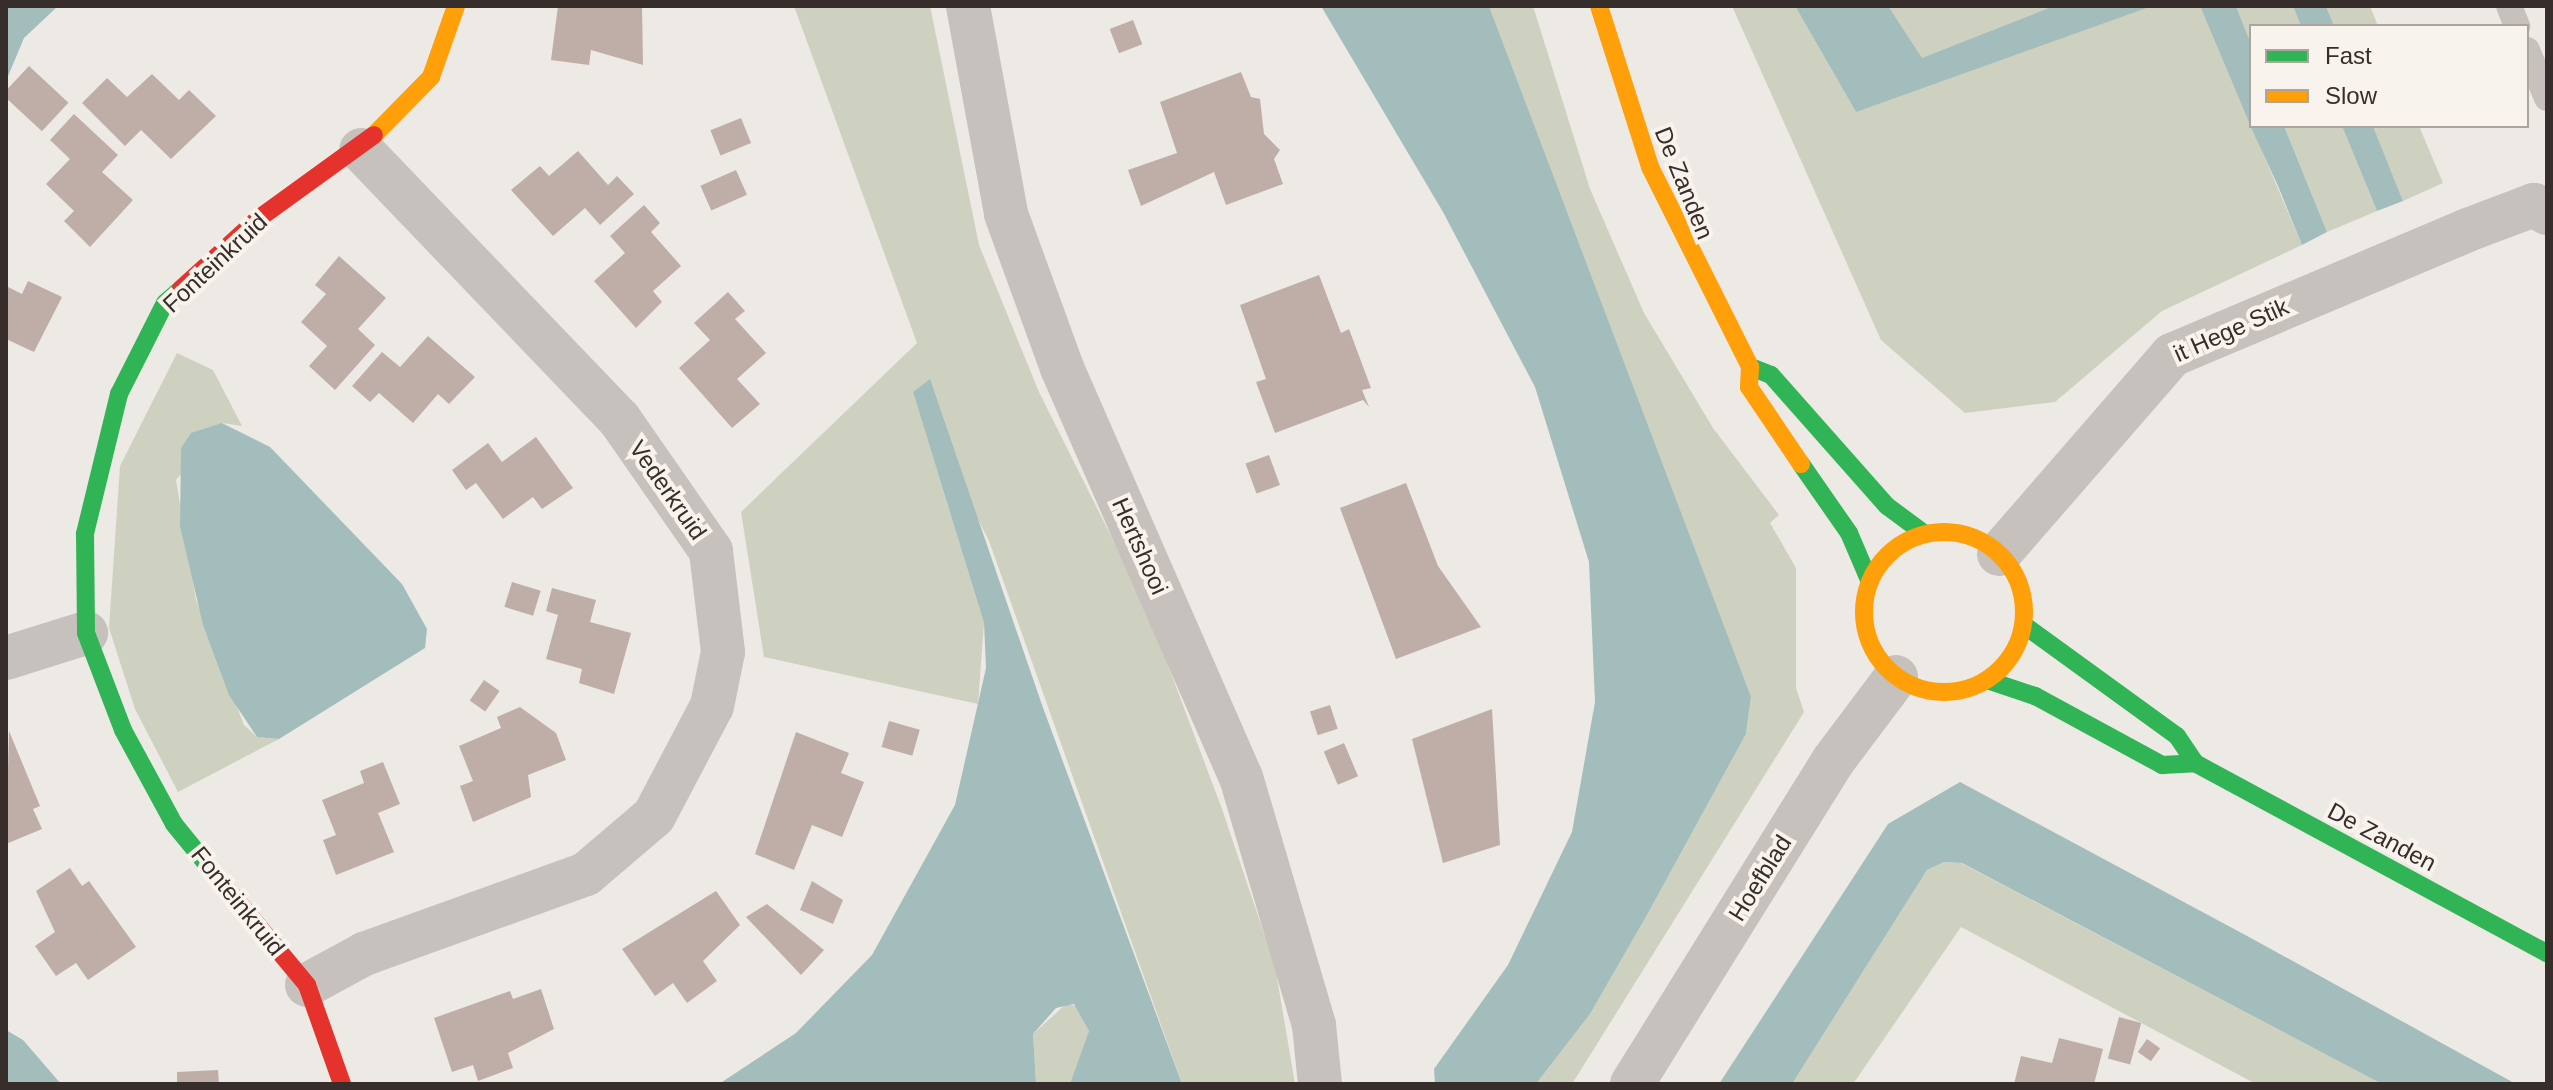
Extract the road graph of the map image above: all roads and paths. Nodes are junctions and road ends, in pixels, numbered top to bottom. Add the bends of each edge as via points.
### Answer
1 (456, 6) edge
2 (968, 6) edge
3 (1599, 6) edge
4 (2529, 55) edge
5 (2547, 98) edge
6 (361, 150) junction
7 (2543, 206) edge
8 (1750, 367) junction
9 (1925, 534) junction
10 (1999, 554) junction
11 (1870, 582) junction
12 (2024, 625) junction
13 (86, 633) junction
14 (6, 658) edge
15 (1896, 677) junction
16 (1987, 680) junction
17 (2195, 763) junction
18 (2547, 953) edge
19 (307, 985) junction
20 (342, 1084) edge
21 (1320, 1084) edge
22 (1632, 1084) edge

1 - 6 main road, Fonteinkruid via 431,77
2 - 21 street, Hertshooi via 1006,214 1062,368 1241,777 1314,1025
3 - 8 main road, De Zanden via 1662,199
4 - 5 lane
6 - 13 main road, Fonteinkruid via 258,219 165,303 100,451 85,534
6 - 19 street, Vederkruid via 620,420 711,551 723,652 712,706 654,816 586,874 364,954
7 - 10 street, it Hege Stik via 2172,355
8 - 9 main road, De Zanden via 1771,375 1887,506
8 - 11 main road, De Zanden via 1749,387 1778,439 1849,533
9 - 10 main road via 1970,536
9 - 11 main road via 1891,552
10 - 12 main road via 2021,587
11 - 15 main road via 1867,634
12 - 16 main road via 2011,657
12 - 17 main road, De Zanden via 2177,736
13 - 14 street
13 - 19 main road, Fonteinkruid via 123,730 174,824
15 - 16 main road via 1948,693
15 - 22 street, Hoefblad via 1833,761
16 - 17 main road, De Zanden via 2035,696 2162,765
17 - 18 main road, De Zanden
19 - 20 main road, Fonteinkruid

